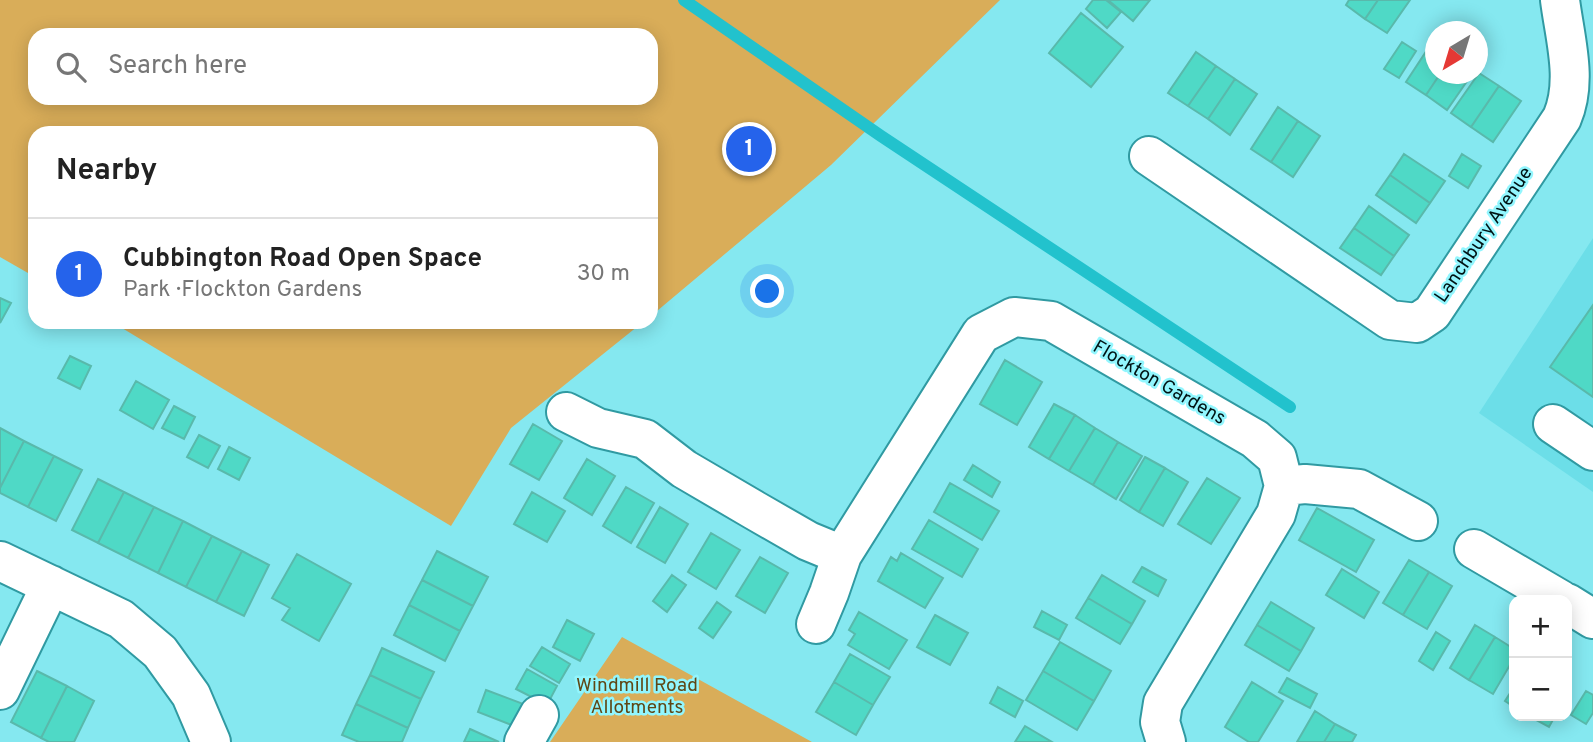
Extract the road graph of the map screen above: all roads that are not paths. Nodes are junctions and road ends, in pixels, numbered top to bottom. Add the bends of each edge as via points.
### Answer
1 (1560, 0) edge
2 (1149, 156) dead end
3 (566, 412) dead end
4 (1553, 424) dead end
5 (1593, 451) edge
6 (1284, 486) junction
7 (1418, 521) dead end
8 (1474, 549) dead end
9 (842, 555) junction
10 (0, 561) edge
11 (51, 586) junction
12 (1552, 595) edge
13 (1572, 606) edge
14 (1593, 619) edge
15 (816, 624) dead end
16 (0, 690) edge
17 (211, 742) edge
18 (1166, 742) edge

1 - 2 street, Lanchbury Avenue via 1571,85 1562,118 1432,313 1417,323 1390,320
3 - 9 street via 598,428 645,439 684,469 808,541
4 - 5 street
6 - 7 street via 1359,489
6 - 9 street, Flockton Gardens via 1277,458 1255,439 1051,321 1014,317 981,334
6 - 18 street via 1276,514 1163,703 1160,722
8 - 12 street
9 - 15 street, Flockton Gardens
10 - 11 street
11 - 16 street
11 - 17 street via 121,619 160,652 191,695
13 - 14 street

